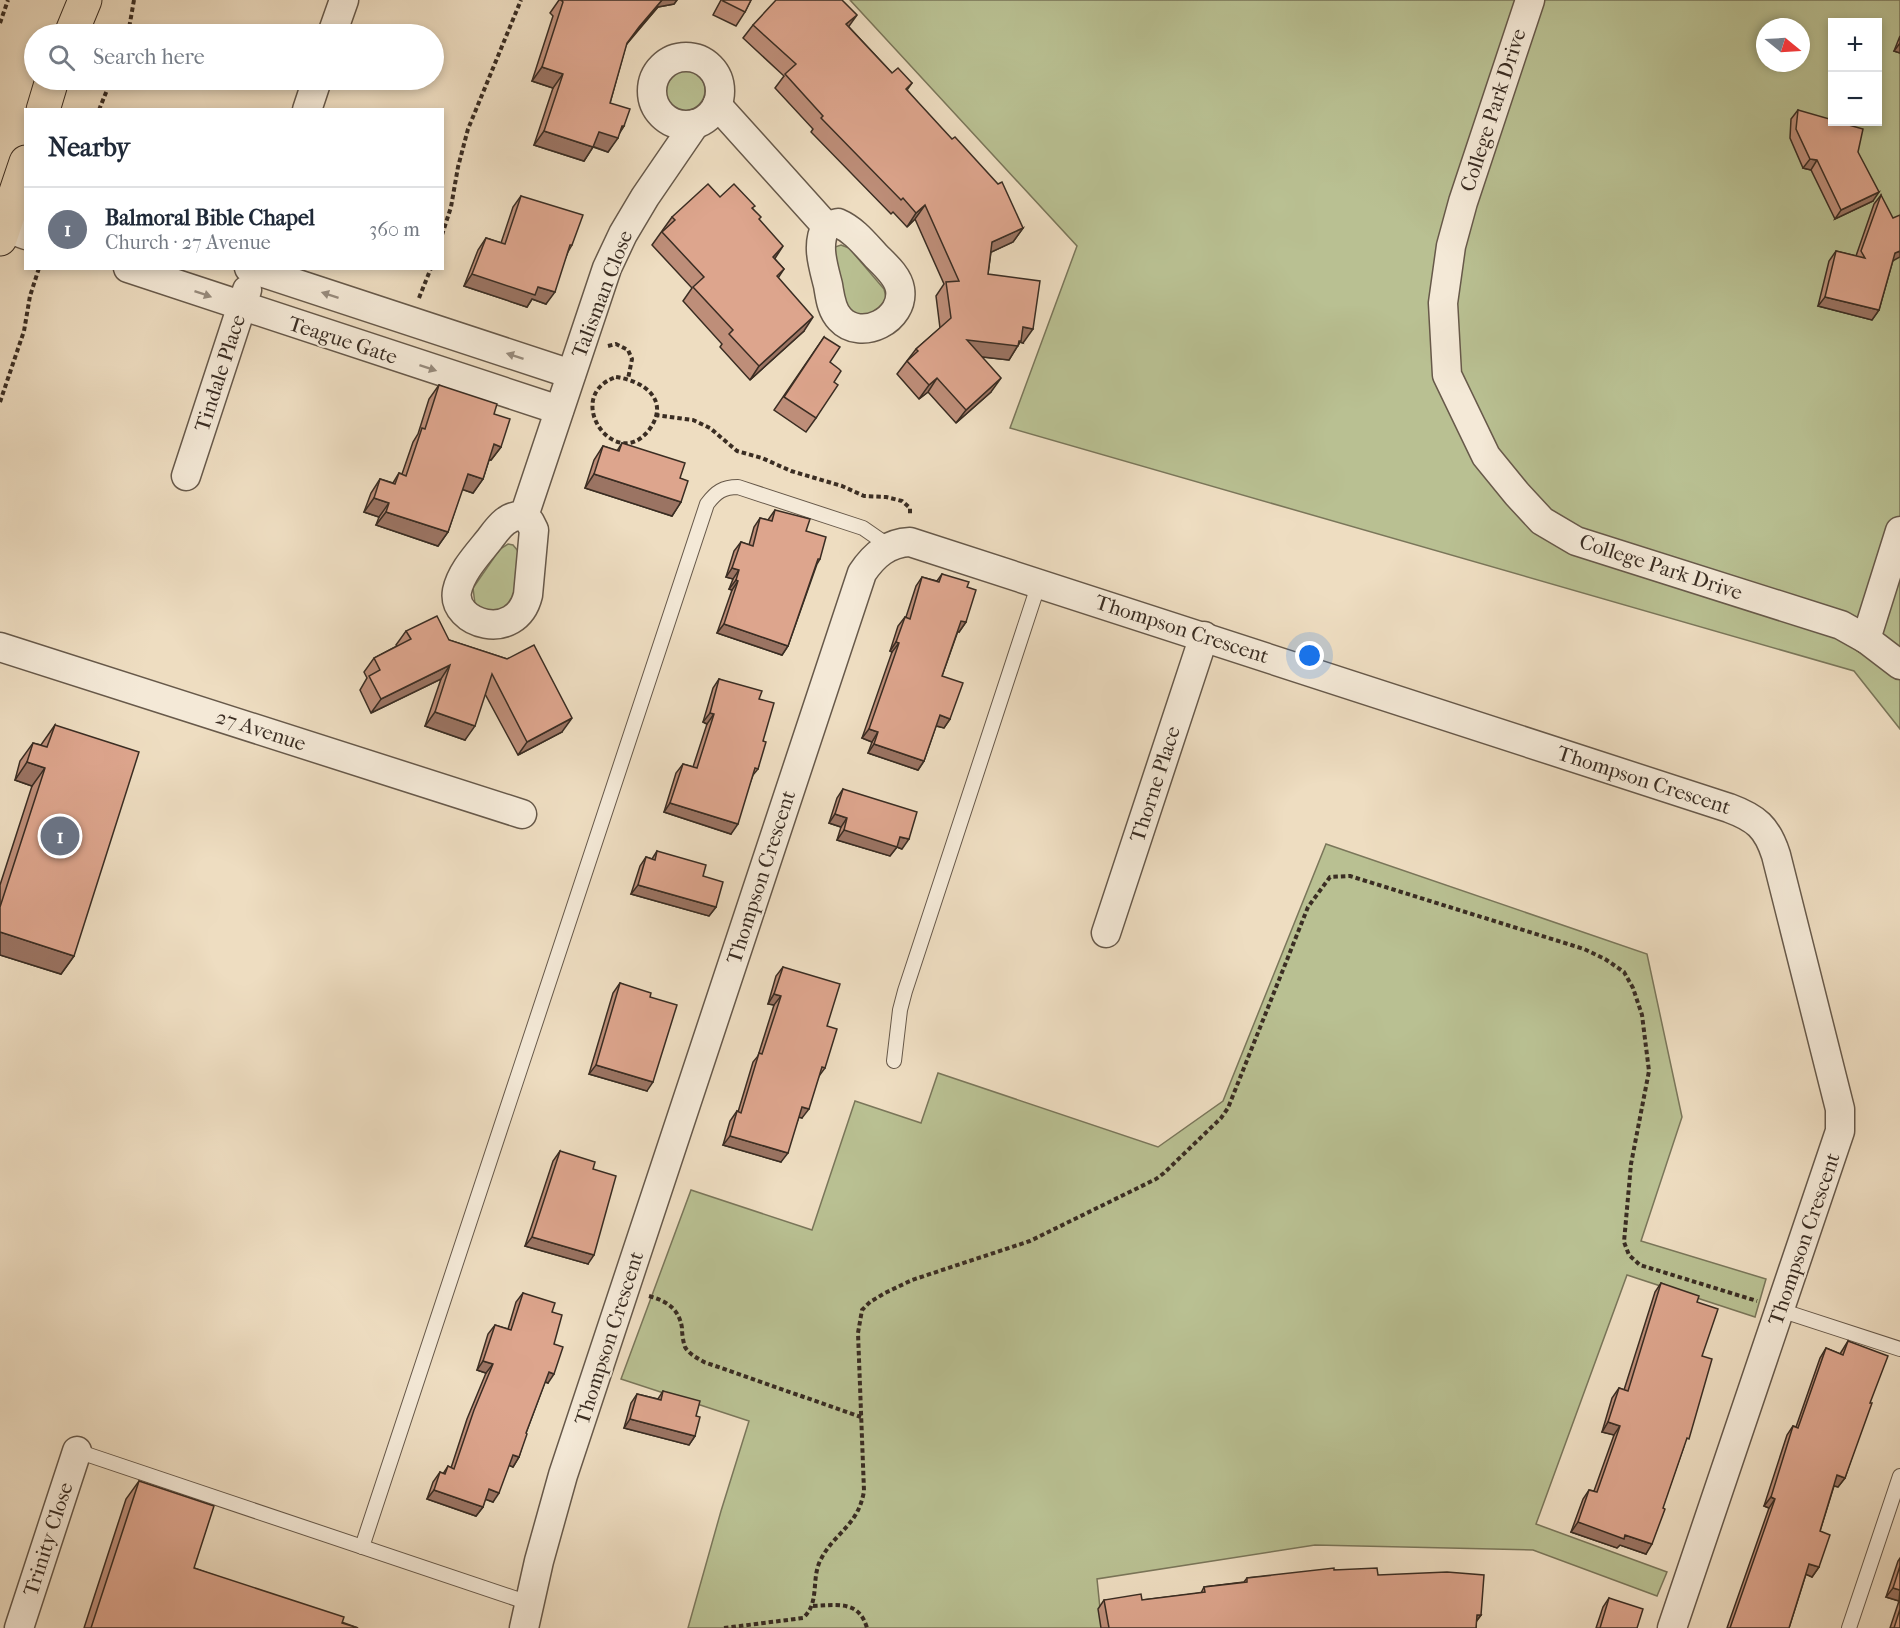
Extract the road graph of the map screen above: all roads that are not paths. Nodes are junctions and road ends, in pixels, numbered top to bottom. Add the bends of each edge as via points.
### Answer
1 (77, 0) edge
2 (85, 0) edge
3 (344, 0) edge
4 (1530, 0) edge
5 (69, 24) edge
6 (76, 24) edge
7 (336, 24) edge
8 (314, 90) edge
9 (717, 105) junction
10 (308, 108) edge
11 (695, 124) junction
12 (22, 182) edge
13 (826, 226) dead end
14 (10, 234) edge
15 (134, 270) edge
16 (253, 270) edge
17 (256, 270) edge
18 (242, 307) junction
19 (571, 374) junction
20 (559, 410) junction
21 (186, 476) dead end
22 (524, 516) dead end
23 (1900, 531) edge
24 (889, 546) junction
25 (1039, 583) junction
26 (1204, 636) junction
27 (1866, 639) junction
28 (0, 647) edge
29 (1900, 665) edge
30 (522, 814) dead end
31 (1106, 933) dead end
32 (894, 1061) dead end
33 (1771, 1306) junction
34 (1900, 1349) edge
35 (77, 1451) joint
36 (1900, 1476) edge
37 (362, 1547) junction
38 (526, 1615) edge
39 (19, 1628) edge
40 (1672, 1628) edge
41 (1849, 1628) edge

1 - 5 main road
2 - 6 main road
3 - 7 street
4 - 27 street, College Park Drive via 1463,202 1451,246 1443,303 1447,375 1486,456 1542,521 1576,541 1841,625
8 - 10 street
9 - 11 street via 712,114
9 - 11 street via 719,83 707,63 685,56 663,64 652,84 656,107 672,123
9 - 13 street
11 - 19 street, Talisman Close via 623,234
12 - 14 main road
15 -> 18 street, Teague Gate
16 - 18 street, Tindale Place
19 -> 17 street, Teague Gate
18 -> 20 street, Teague Gate
18 - 21 street, Tindale Place
19 - 20 street, Talisman Close
20 - 22 street, Talisman Close
23 - 27 street
24 - 25 street, Thompson Crescent via 910,542 923,545
24 - 37 lane via 863,528 738,487 719,490 707,504
24 - 38 street, Thompson Crescent via 862,573 563,1475
25 - 26 street, Thompson Crescent
25 - 32 lane via 905,991
26 - 31 street, Thorne Place
26 - 33 street, Thompson Crescent via 1729,808 1759,823 1776,855 1840,1109 1840,1131 1832,1158
27 - 29 street, College Park Drive
28 - 30 street, 27 Avenue
33 - 34 lane
33 - 40 street, Thompson Crescent
35 - 37 lane
35 - 39 street, Trinity Close
36 - 41 lane
37 - 38 lane

